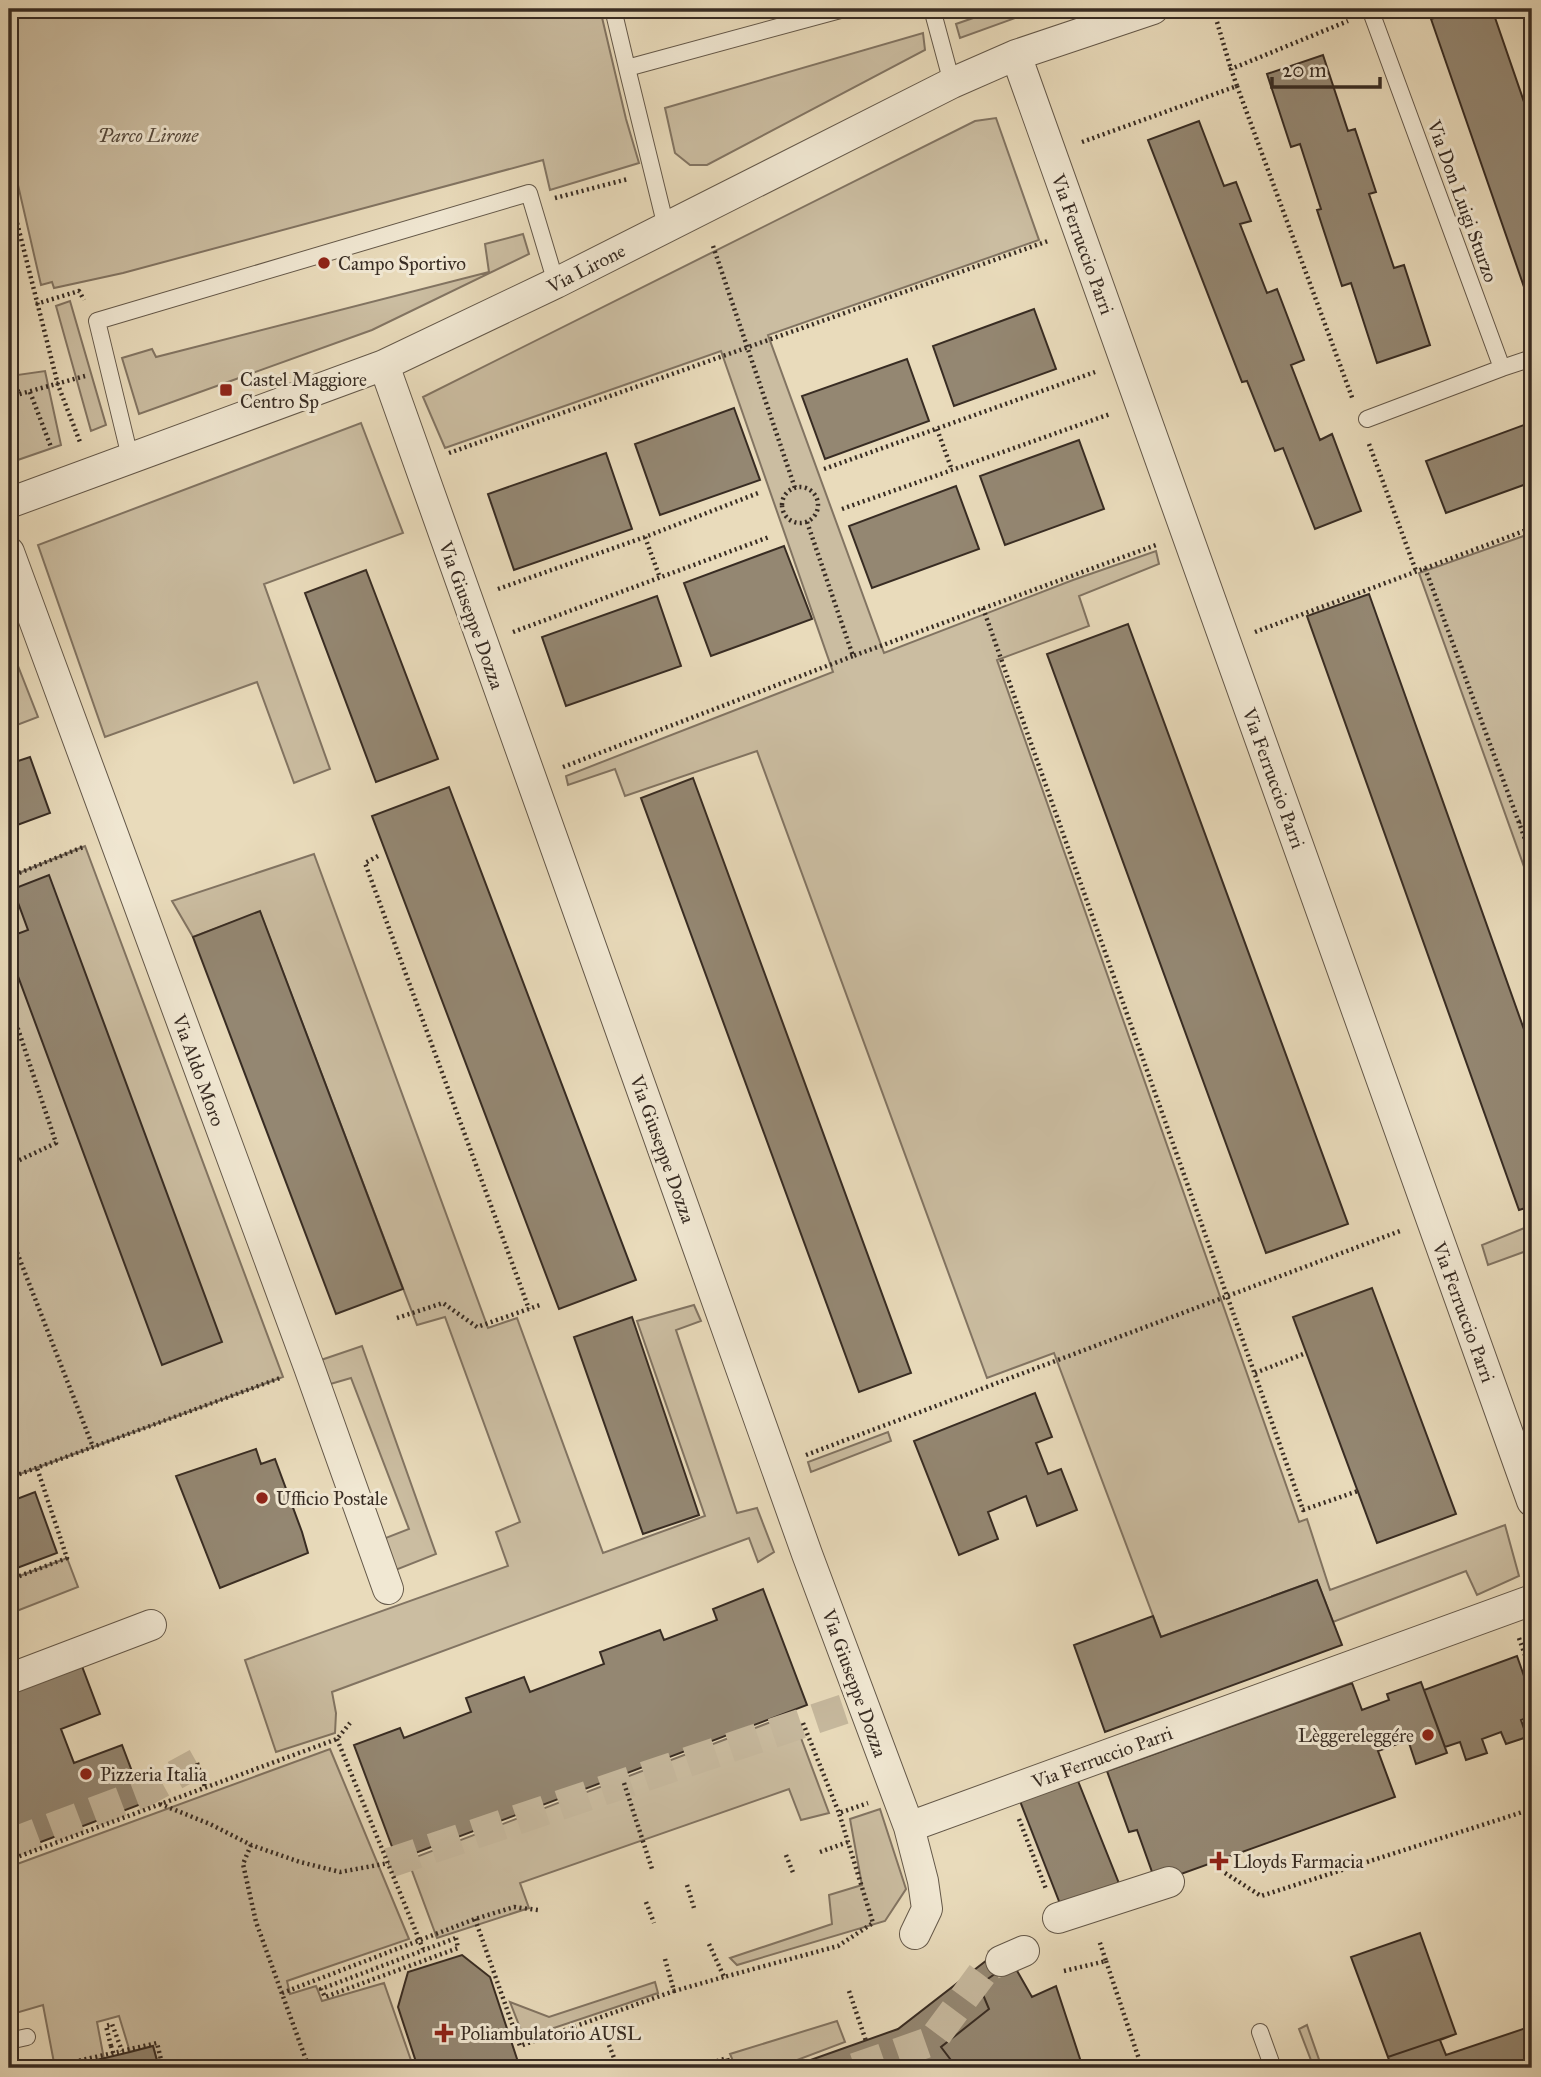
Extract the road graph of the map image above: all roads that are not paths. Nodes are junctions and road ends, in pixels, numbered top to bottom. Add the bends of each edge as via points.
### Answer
1 (613, 9) edge
2 (844, 9) edge
3 (932, 9) edge
4 (1153, 9) edge
5 (1370, 9) edge
6 (1016, 55) junction
7 (627, 68) junction
8 (952, 83) junction
9 (666, 227) junction
10 (556, 283) junction
11 (1532, 358) edge
12 (384, 365) junction
13 (1502, 368) junction
14 (1367, 419) dead end
15 (130, 457) junction
16 (9, 503) edge
17 (9, 552) edge
18 (1532, 1502) edge
19 (388, 1589) dead end
20 (1532, 1600) edge
21 (151, 1625) dead end
22 (9, 1679) edge
23 (909, 1827) junction
24 (1170, 1882) dead end
25 (1058, 1918) road end
26 (915, 1934) dead end
27 (1260, 2032) dead end
28 (27, 2037) dead end
29 (9, 2041) edge
30 (1273, 2068) edge

1 - 7 lane
2 - 7 lane
3 - 8 lane
4 - 6 street, Via Lirone
5 - 13 lane, Via Don Luigi Sturzo
6 - 8 street, Via Lirone
6 - 18 street, Via Ferruccio Parri
7 - 9 lane
8 - 9 street, Via Lirone
9 - 10 street, Via Lirone
10 - 12 street, Via Lirone
10 - 15 lane via 529,193 97,321
11 - 13 lane
12 - 15 street, Via Lirone
12 - 23 street, Via Giuseppe Dozza via 807,1554
13 - 14 lane
15 - 16 street, Via Lirone
17 - 19 street, Via Aldo Moro
20 - 23 street, Via Ferruccio Parri
21 - 22 street
23 - 26 street, Via Giuseppe Dozza via 927,1909
24 - 25 street
27 - 30 lane
28 - 29 lane

